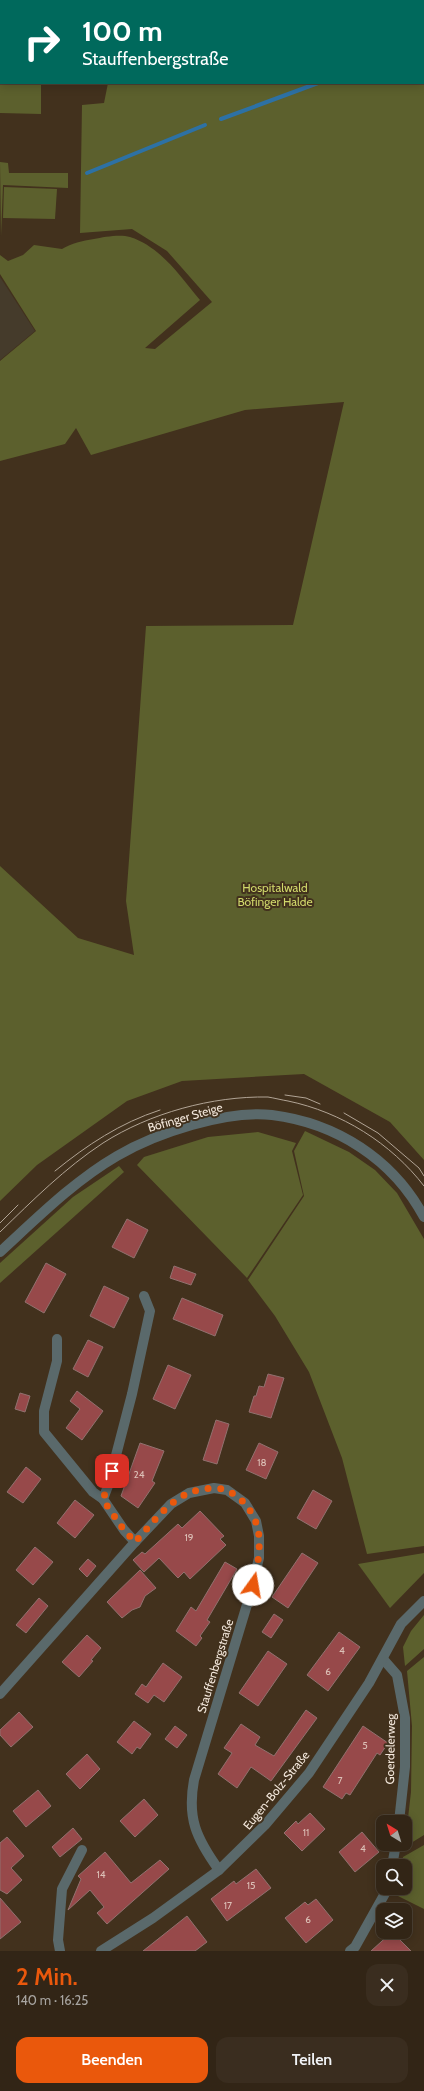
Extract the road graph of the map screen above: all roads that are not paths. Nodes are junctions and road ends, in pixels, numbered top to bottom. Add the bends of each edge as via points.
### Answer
1 (424, 1217) edge
2 (0, 1252) edge
3 (144, 1296) dead end
4 (57, 1339) dead end
5 (103, 1500) junction
6 (135, 1542) junction
7 (424, 1601) edge
8 (382, 1659) junction
9 (0, 1694) edge
10 (400, 1815) edge
11 (82, 1850) dead end
12 (219, 1870) junction
13 (384, 1895) edge
14 (60, 1951) edge
15 (101, 1951) edge
16 (350, 1951) edge

1 - 2 street, Böfinger Steige via 401,1181 375,1157 346,1138 312,1122 271,1115 224,1117 149,1140 116,1156 44,1211
3 - 5 street via 150,1311 132,1394
4 - 5 street via 57,1361 44,1411 44,1432
5 - 6 street
6 - 9 street, Stauffenbergstraße
6 - 12 street, Stauffenbergstraße via 171,1504 189,1493 214,1488 226,1490 245,1504 256,1521 259,1558 250,1598 190,1798 192,1823 202,1847
7 - 8 street, Eugen-Bolz-Straße via 401,1624
8 - 10 street, Goerdelerweg via 397,1675 405,1718 405,1767
8 - 12 street, Eugen-Bolz-Straße via 369,1684 309,1773 265,1825
11 - 14 street via 62,1889 58,1940
12 - 15 street, Eugen-Bolz-Straße via 153,1918
13 - 16 street via 355,1947

